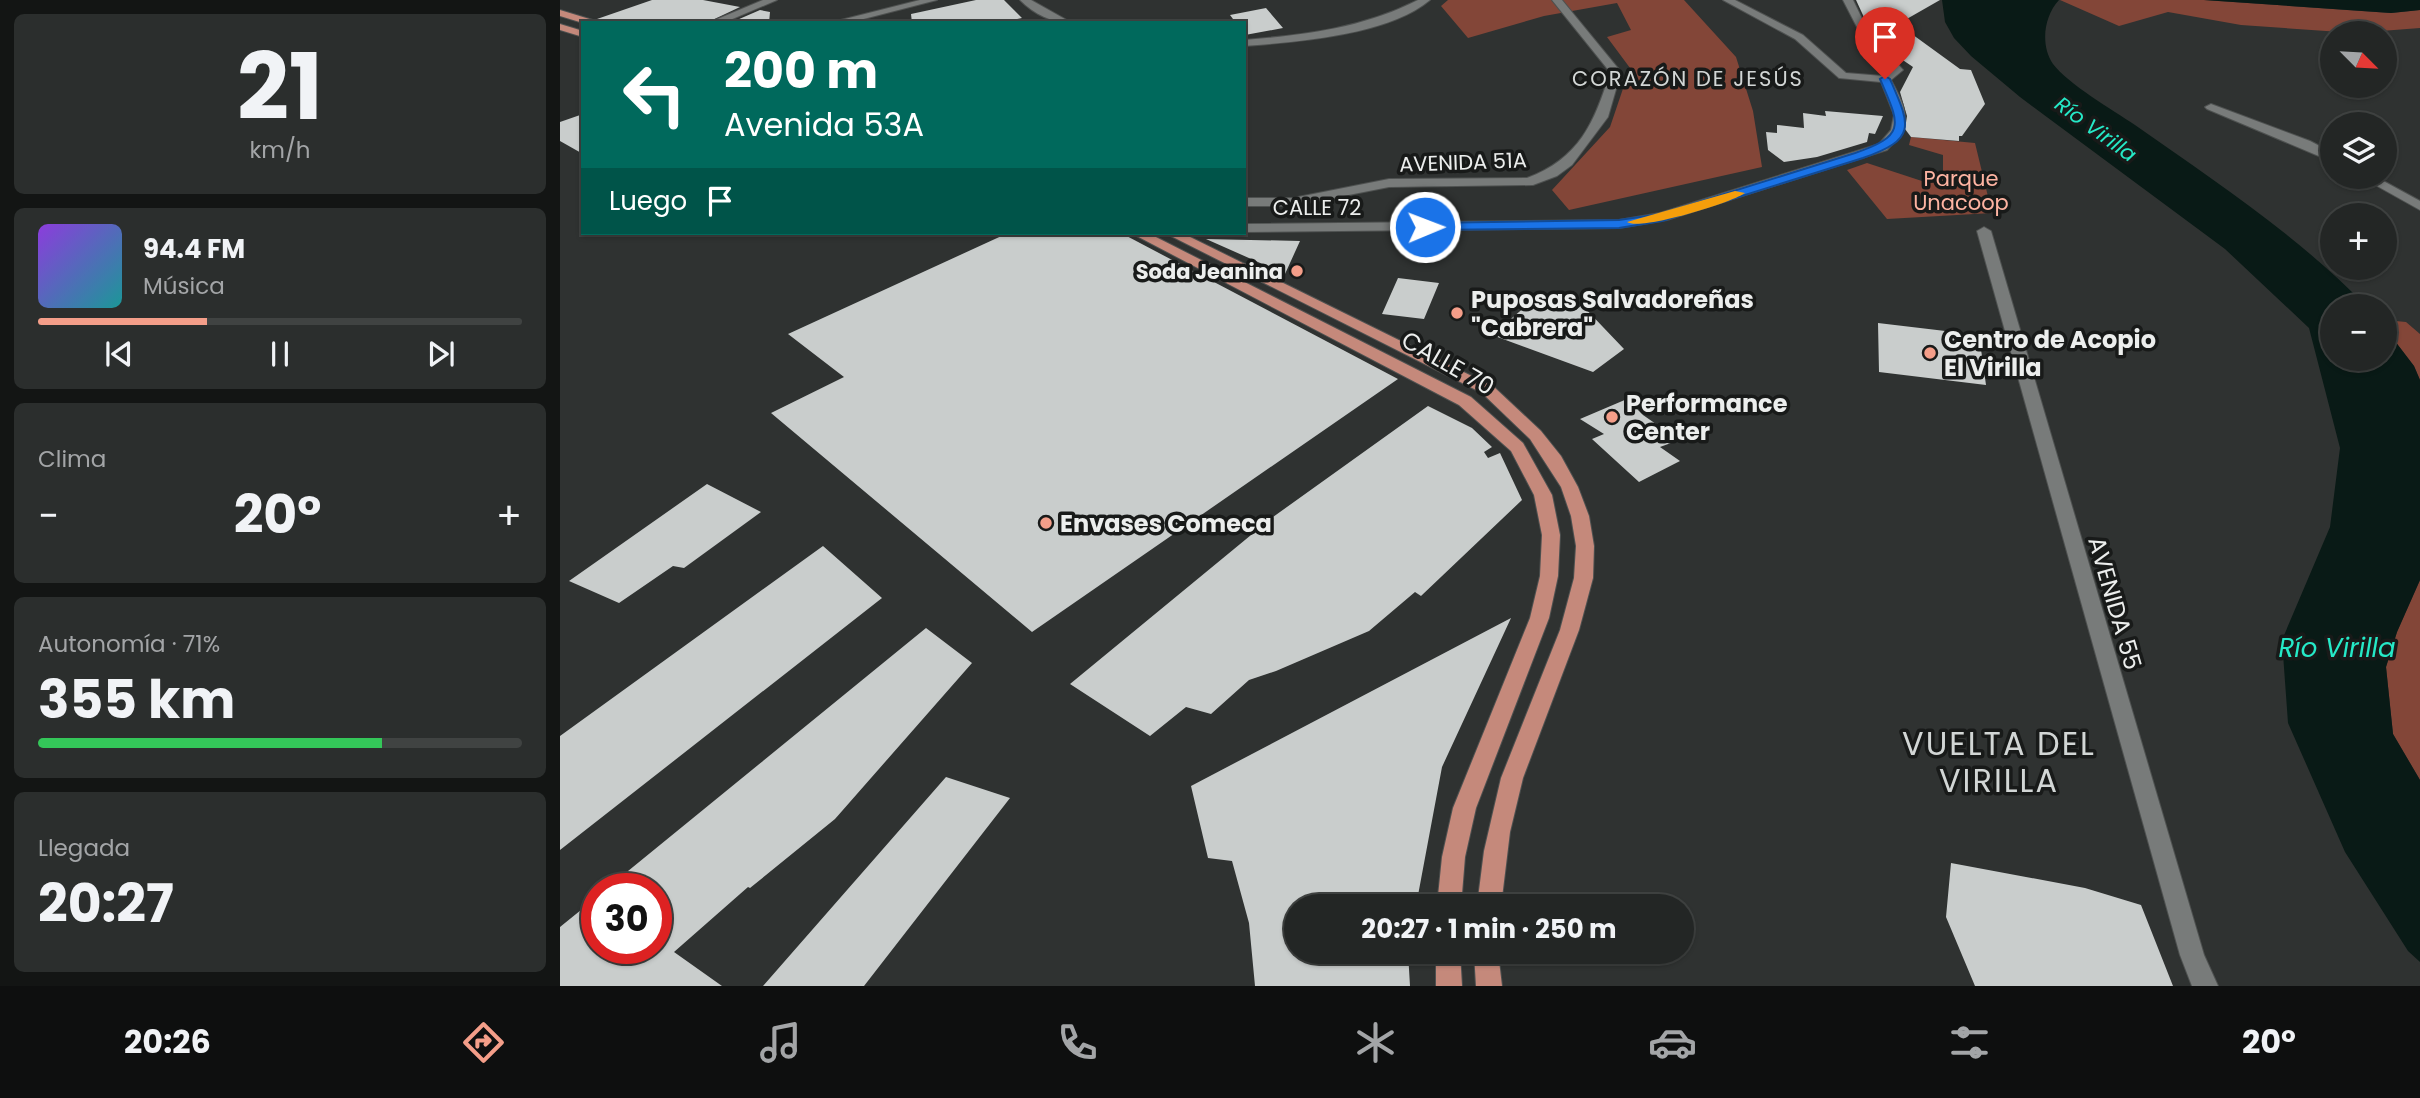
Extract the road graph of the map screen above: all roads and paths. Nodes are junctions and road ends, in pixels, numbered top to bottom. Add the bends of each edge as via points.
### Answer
1 (772, 0) edge
2 (932, 0) edge
3 (1025, 0) edge
4 (1425, 0) edge
5 (1557, 0) edge
6 (1728, 0) edge
7 (1848, 0) edge
8 (560, 13) edge
9 (586, 21) edge
10 (718, 21) edge
11 (843, 21) edge
12 (1062, 21) edge
13 (560, 27) edge
14 (581, 33) edge
15 (1246, 43) edge
16 (1885, 79) junction
17 (2211, 107) dead end
18 (2320, 151) edge
19 (2389, 189) edge
20 (1246, 202) edge
21 (2420, 206) edge
22 (1246, 228) edge
23 (1984, 231) dead end
24 (1142, 235) edge
25 (1176, 235) edge
26 (1451, 894) edge
27 (1491, 894) edge
28 (1448, 964) edge
29 (1487, 964) edge
30 (1449, 986) edge
31 (1489, 986) edge
32 (2205, 986) edge

1 - 10 street
2 - 11 street
3 - 12 street
4 - 15 street via 1340,32
5 - 20 street, AVENIDA 51A via 1616,72 1602,117 1568,162 1553,173 1529,182 1389,183 1293,202
6 - 16 street via 1800,37 1843,76
7 - 16 street via 1863,32 1898,70
8 - 9 main road
13 - 14 main road
16 - 22 street, CALLE 72 via 1901,117 1899,134 1883,147 1662,217 1619,224
17 - 18 street
19 - 21 street
23 - 32 street, AVENIDA 55 via 2128,738
24 - 26 main road, CALLE 70 via 1465,401 1495,423 1523,456 1541,492 1550,530 1551,570 1541,617 1459,827
25 - 27 main road, CALLE 70 via 1488,390 1530,429 1567,479 1579,512 1587,559 1577,609 1518,761 1501,821
28 - 30 main road
29 - 31 main road

